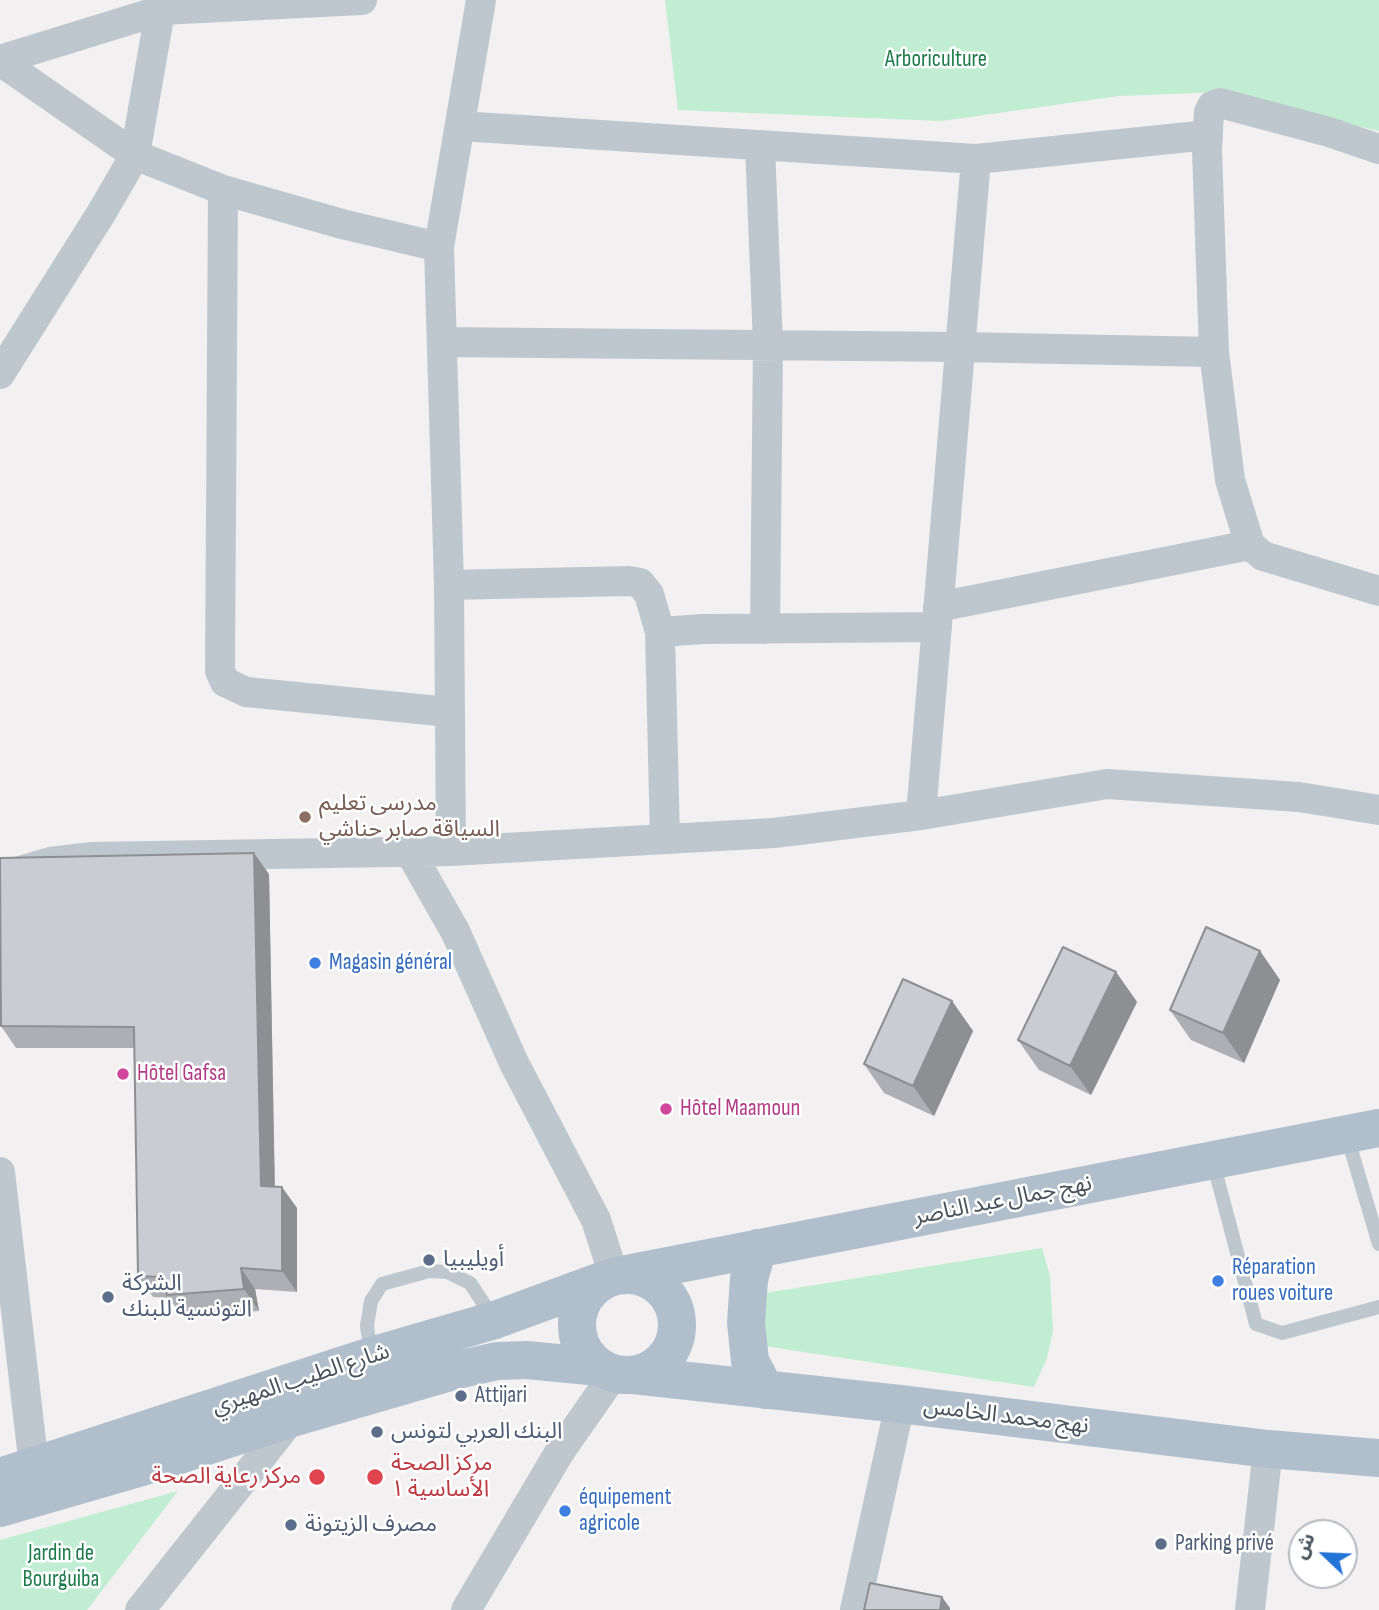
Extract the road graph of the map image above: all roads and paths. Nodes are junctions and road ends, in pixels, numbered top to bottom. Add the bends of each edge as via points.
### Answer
1 (362, 0) edge
2 (481, 0) edge
3 (162, 5) edge
4 (0, 60) edge
5 (460, 126) junction
6 (1208, 135) junction
7 (760, 145) junction
8 (1379, 149) edge
9 (135, 155) junction
10 (976, 159) junction
11 (223, 190) junction
12 (439, 247) junction
13 (442, 342) junction
14 (768, 345) junction
15 (960, 347) junction
16 (1214, 352) junction
17 (0, 374) edge
18 (1250, 545) junction
19 (449, 585) junction
20 (1379, 592) edge
21 (937, 617) junction
22 (765, 629) junction
23 (660, 632) junction
24 (449, 712) junction
25 (1379, 810) edge
26 (921, 815) junction
27 (665, 839) junction
28 (451, 851) junction
29 (410, 852) junction
30 (0, 877) edge
31 (1363, 1131) edge
32 (1213, 1160) junction
33 (0, 1172) edge
34 (1379, 1244) edge
35 (758, 1248) junction
36 (614, 1277) junction
37 (1379, 1307) edge
38 (495, 1320) junction
39 (371, 1356) junction
40 (615, 1372) junction
41 (765, 1390) junction
42 (900, 1404) junction
43 (292, 1418) junction
44 (1268, 1449) junction
45 (1379, 1458) edge
46 (17, 1472) edge
47 (0, 1508) edge
48 (140, 1610) edge
49 (466, 1610) edge
50 (855, 1610) edge
51 (1250, 1610) edge

1 - 3 street
2 - 5 street
3 - 4 street
3 - 9 street
4 - 9 street
5 - 7 street
5 - 12 street
6 - 8 street via 1209,112 1220,103
6 - 10 street
6 - 16 street
7 - 10 street
7 - 14 street
9 - 11 street
9 - 17 street
10 - 15 street
11 - 12 street
11 - 24 street via 220,671 225,682 246,692
12 - 13 street
13 - 14 street
13 - 19 street
14 - 15 street
14 - 22 street
15 - 16 street
15 - 21 street
16 - 18 street via 1230,480
18 - 20 street via 1263,556
18 - 21 street
19 - 23 street via 640,583 649,594
19 - 24 street
21 - 22 street
21 - 26 street
22 - 23 street
23 - 27 street
24 - 28 street
25 - 26 street via 1299,797 1107,783
26 - 27 street via 774,833
27 - 28 street
28 - 29 street
29 - 30 street via 92,857 50,862
29 - 36 street via 455,932 514,1063 596,1220
31 - 32 main road, نهج جمال عبد الناصر
31 - 34 lane
32 - 35 main road, نهج جمال عبد الناصر
32 - 37 lane via 1256,1324 1282,1333
33 - 46 street
35 - 36 main road, نهج جمال عبد الناصر
35 - 41 main road via 749,1279 746,1323 750,1361
36 - 38 main road, شارع الطيب المهيري
36 - 40 main road via 588,1293 577,1324 587,1355
36 - 40 main road via 646,1278 660,1286 677,1315 673,1348 663,1361 649,1370
38 - 39 main road, شارع الطيب المهيري
38 - 39 lane via 470,1283 447,1272 429,1271 382,1284 371,1301 367,1326
39 - 46 main road, شارع الطيب المهيري
40 - 41 main road, نهج محمد الخامس
40 - 43 main road, شارع الطيب المهيري via 527,1360 497,1361
40 - 49 street via 559,1452
41 - 42 main road, نهج محمد الخامس
42 - 44 main road, نهج محمد الخامس
42 - 50 street
43 - 47 main road, شارع الطيب المهيري
43 - 48 street
44 - 45 main road, نهج محمد الخامس
44 - 51 street

